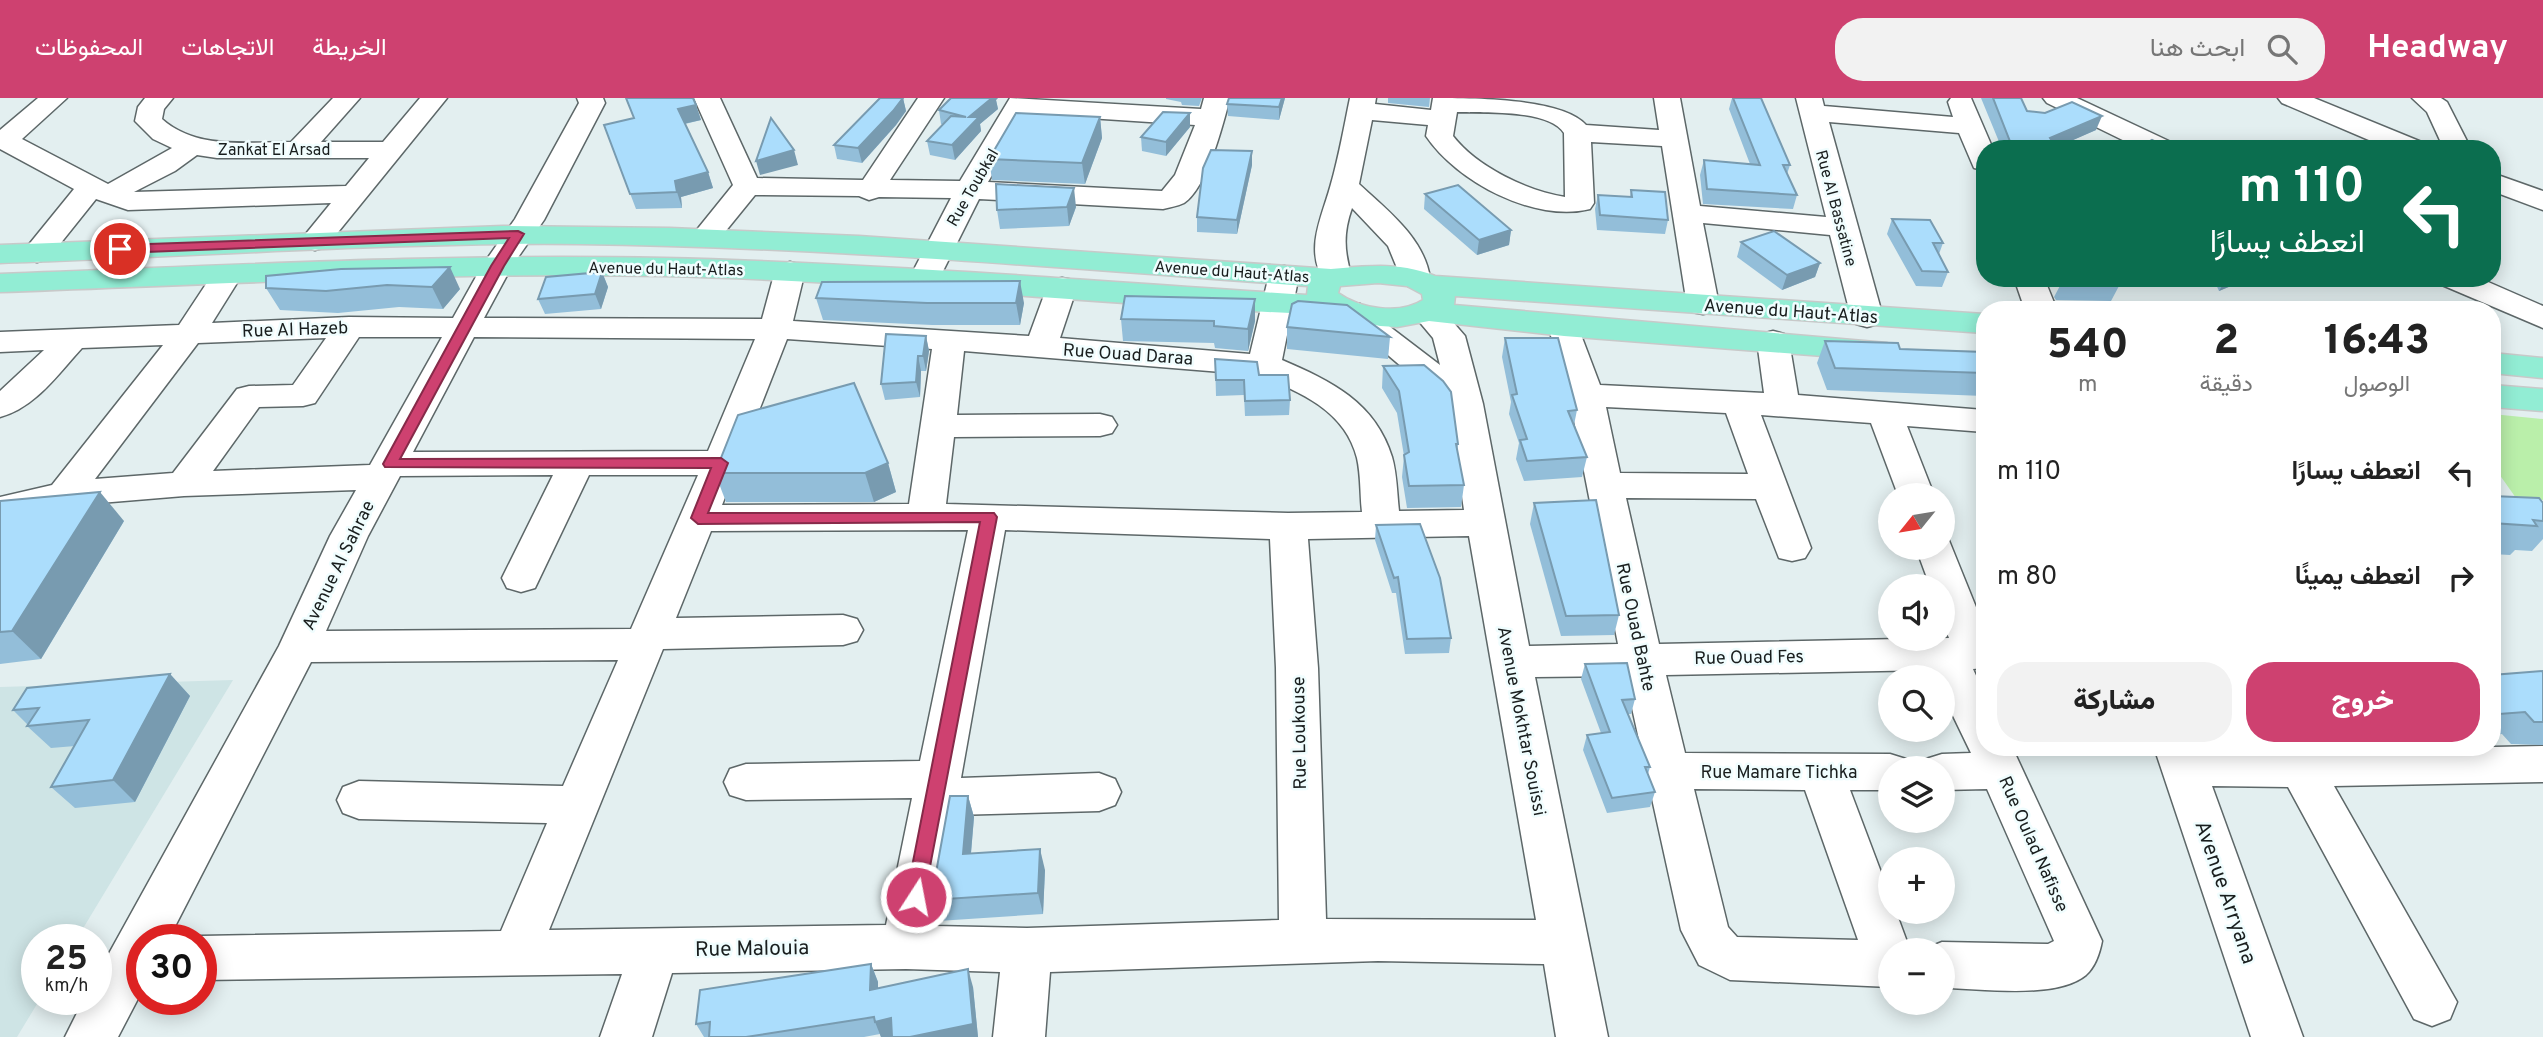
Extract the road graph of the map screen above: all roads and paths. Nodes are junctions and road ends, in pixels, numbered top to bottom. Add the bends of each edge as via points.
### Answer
1 (54, 98) edge
2 (160, 98) edge
3 (347, 98) edge
4 (434, 98) edge
5 (707, 98) edge
6 (931, 98) edge
7 (1667, 98) edge
8 (1959, 98) edge
9 (2056, 98) edge
10 (2291, 98) edge
11 (2425, 98) edge
12 (599, 100) edge
13 (1021, 102) edge
14 (1362, 105) edge
15 (1810, 105) edge
16 (1445, 107) edge
17 (1214, 108) edge
18 (1971, 126) junction
19 (1577, 134) junction
20 (2, 139) edge
21 (1673, 139) junction
22 (1976, 140) edge
23 (2144, 140) edge
24 (2392, 140) edge
25 (2454, 140) edge
26 (192, 146) junction
27 (299, 149) junction
28 (393, 150) junction
29 (2501, 185) edge
30 (747, 186) junction
31 (1345, 186) junction
32 (100, 190) junction
33 (969, 190) junction
34 (869, 191) junction
35 (356, 194) junction
36 (2543, 201) edge
37 (1685, 213) junction
38 (1842, 227) junction
39 (518, 234) junction
40 (706, 237) junction
41 (316, 241) junction
42 (937, 249) junction
43 (37, 253) junction
44 (0, 254) edge
45 (498, 266) junction
46 (790, 271) junction
47 (228, 275) junction
48 (924, 279) junction
49 (0, 283) edge
50 (1062, 287) junction
51 (2474, 287) edge
52 (1280, 289) junction
53 (1337, 293) junction
54 (1426, 297) junction
55 (1703, 305) junction
56 (1867, 317) junction
57 (2543, 318) edge
58 (1976, 324) edge
59 (466, 325) junction
60 (1564, 326) junction
61 (349, 327) junction
62 (775, 329) junction
63 (190, 332) junction
64 (72, 340) junction
65 (948, 341) junction
66 (1773, 341) junction
67 (0, 342) edge
68 (1041, 348) junction
69 (1905, 352) edge
70 (2501, 364) edge
71 (1264, 365) junction
72 (2543, 368) edge
73 (1586, 396) junction
74 (2501, 397) edge
75 (2543, 400) edge
76 (1740, 403) junction
77 (1465, 404) junction
78 (0, 405) edge
79 (1783, 405) junction
80 (1884, 412) junction
81 (1976, 420) edge
82 (1100, 425) dead end
83 (938, 426) junction
84 (577, 463) junction
85 (721, 463) junction
86 (386, 470) junction
87 (1911, 483) edge
88 (184, 484) junction
89 (1607, 485) junction
90 (1768, 487) junction
91 (65, 494) junction
92 (0, 510) edge
93 (926, 516) junction
94 (989, 517) junction
95 (698, 518) junction
96 (1485, 523) junction
97 (1382, 524) junction
98 (1288, 526) junction
99 (1792, 548) dead end
100 (1939, 560) edge
101 (521, 578) dead end
102 (843, 630) dead end
103 (648, 639) junction
104 (299, 647) junction
105 (1968, 653) edge
106 (1642, 660) junction
107 (1513, 662) junction
108 (1976, 686) edge
109 (1982, 756) edge
110 (1994, 756) edge
111 (2179, 757) edge
112 (2543, 764) edge
113 (1955, 767) edge
114 (2301, 769) junction
115 (1669, 771) junction
116 (1821, 772) junction
117 (1878, 772) edge
118 (746, 782) dead end
119 (938, 788) junction
120 (1099, 792) dead end
121 (359, 800) dead end
122 (578, 805) junction
123 (154, 924) edge
124 (1881, 938) edge
125 (1303, 941) junction
126 (1564, 942) junction
127 (906, 947) junction
128 (655, 949) junction
129 (1027, 950) junction
130 (516, 952) junction
131 (217, 958) edge
132 (1878, 962) edge
133 (1955, 965) edge
134 (126, 976) edge
135 (2432, 1002) dead end
136 (91, 1037) edge
137 (626, 1037) edge
138 (1019, 1037) edge
139 (1582, 1037) edge
140 (2277, 1037) edge

1 - 20 street
2 - 26 street, Zankat El Arsad via 151,107 148,121
3 - 27 street
4 - 28 street
5 - 30 street
6 - 34 street
7 - 21 street
8 - 18 street
9 - 23 street
10 - 24 street
11 - 25 street via 2438,108
12 - 39 street, Avenue Al Sahrae
13 - 17 street
13 - 33 street, Rue Toubkal
14 - 16 street
14 - 31 street
15 - 18 street
15 - 38 street, Rue Al Bassatine
16 - 19 street via 1554,111 1569,120
16 - 19 street via 1439,136 1449,148 1516,192 1556,206 1580,203
17 - 33 street via 1178,194 1170,199
18 - 22 street
19 - 21 street
20 - 32 street
21 - 37 street
26 - 27 street, Zankat El Arsad
26 - 32 street via 165,165
27 - 28 street, Zankat El Arsad
28 - 35 street
29 - 36 street
30 - 34 street
30 - 40 street
31 - 53 street via 1330,229
31 - 54 street via 1405,247
32 - 35 street via 128,201
32 - 43 street
33 - 34 street
33 - 42 street, Rue Toubkal
35 - 41 street
37 - 38 street
37 - 55 street
38 - 56 street, Rue Al Bassatine
39 - 40 main road, Avenue du Haut-Atlas
39 - 41 main road, Avenue du Haut-Atlas
39 - 45 street, Avenue Al Sahrae
40 - 42 main road, Avenue du Haut-Atlas
41 - 43 main road, Avenue du Haut-Atlas
42 - 48 street, Rue Toubkal
42 - 52 main road, Avenue du Haut-Atlas
43 - 44 main road, Avenue du Haut-Atlas
45 - 46 main road, Avenue du Haut-Atlas
45 - 47 main road, Avenue du Haut-Atlas
45 - 59 street, Avenue Al Sahrae
46 - 48 main road, Avenue du Haut-Atlas
46 - 62 street
47 - 49 main road, Avenue du Haut-Atlas
47 - 63 street
48 - 50 main road, Avenue du Haut-Atlas
50 - 52 main road, Avenue du Haut-Atlas
50 - 68 street
51 - 57 street
52 - 53 main road, Avenue du Haut-Atlas
52 - 71 street
53 - 54 main road, Avenue du Haut-Atlas via 1398,317
53 - 77 street
54 - 55 main road, Avenue du Haut-Atlas
54 - 60 main road, Avenue du Haut-Atlas
54 - 77 street, Avenue Mokhtar Souissi via 1449,336
55 - 56 main road, Avenue du Haut-Atlas
56 - 58 main road, Avenue du Haut-Atlas
59 - 61 street, Rue Al Hazeb
59 - 62 street, Rue Al Hazeb
59 - 86 street, Avenue Al Sahrae
60 - 66 main road, Avenue du Haut-Atlas
60 - 73 street, Rue Ouad Bahte
61 - 63 street, Rue Al Hazeb
61 - 88 street via 303,395 249,397
62 - 65 street, Rue Ouad Daraa
62 - 85 street
63 - 64 street, Rue Al Hazeb
63 - 91 street
64 - 67 street, Rue Al Hazeb
64 - 78 street via 20,394
65 - 68 street, Rue Ouad Daraa
65 - 83 street
66 - 69 main road, Avenue du Haut-Atlas
66 - 79 street
68 - 71 street, Rue Ouad Daraa
70 - 72 main road
71 - 97 street, Rue Ouad Daraa via 1307,383 1352,414 1375,459
73 - 76 street
73 - 89 street, Rue Ouad Bahte
74 - 75 main road
76 - 79 street
76 - 90 street
77 - 96 street, Avenue Mokhtar Souissi
79 - 80 street
80 - 81 street
80 - 87 street
82 - 83 street
83 - 93 street
84 - 85 street
84 - 86 street
84 - 101 street
85 - 95 street
86 - 88 street
86 - 104 street, Avenue Al Sahrae via 349,536
88 - 91 street
89 - 90 street
89 - 106 street, Rue Ouad Bahte
90 - 99 street
91 - 92 street
93 - 94 street
93 - 95 street
94 - 98 street
94 - 119 street
95 - 103 street
96 - 97 street
96 - 107 street, Avenue Mokhtar Souissi
97 - 98 street
98 - 125 street, Rue Loukouse via 1297,668
100 - 105 street, Rue Oulad Nafisse
102 - 103 street
103 - 104 street
103 - 122 street
104 - 123 street, Avenue Al Sahrae
105 - 106 street, Rue Ouad Fes
105 - 108 street, Rue Oulad Nafisse
106 - 107 street, Rue Ouad Fes
106 - 115 street, Rue Ouad Bahte
107 - 126 street, Avenue Mokhtar Souissi
109 - 113 street
110 - 133 street, Rue Oulad Nafisse via 2078,941 2072,957 2060,964
111 - 114 street
111 - 140 street, Avenue Arryana
112 - 114 street
114 - 135 street
115 - 116 street, Rue Mamare Tichka
115 - 132 street, Rue Ouad Bahte via 1705,930 1719,954 1736,959
116 - 117 street, Rue Mamare Tichka
116 - 124 street
118 - 119 street
119 - 120 street
119 - 127 street
121 - 122 street
122 - 130 street
125 - 126 street, Rue Malouia
125 - 129 street, Rue Malouia
126 - 139 street, Avenue Mokhtar Souissi
127 - 128 street, Rue Malouia
127 - 129 street, Rue Malouia
128 - 130 street, Rue Malouia
128 - 137 street
129 - 138 street
130 - 131 street, Rue Malouia
134 - 136 street, Avenue Al Sahrae

